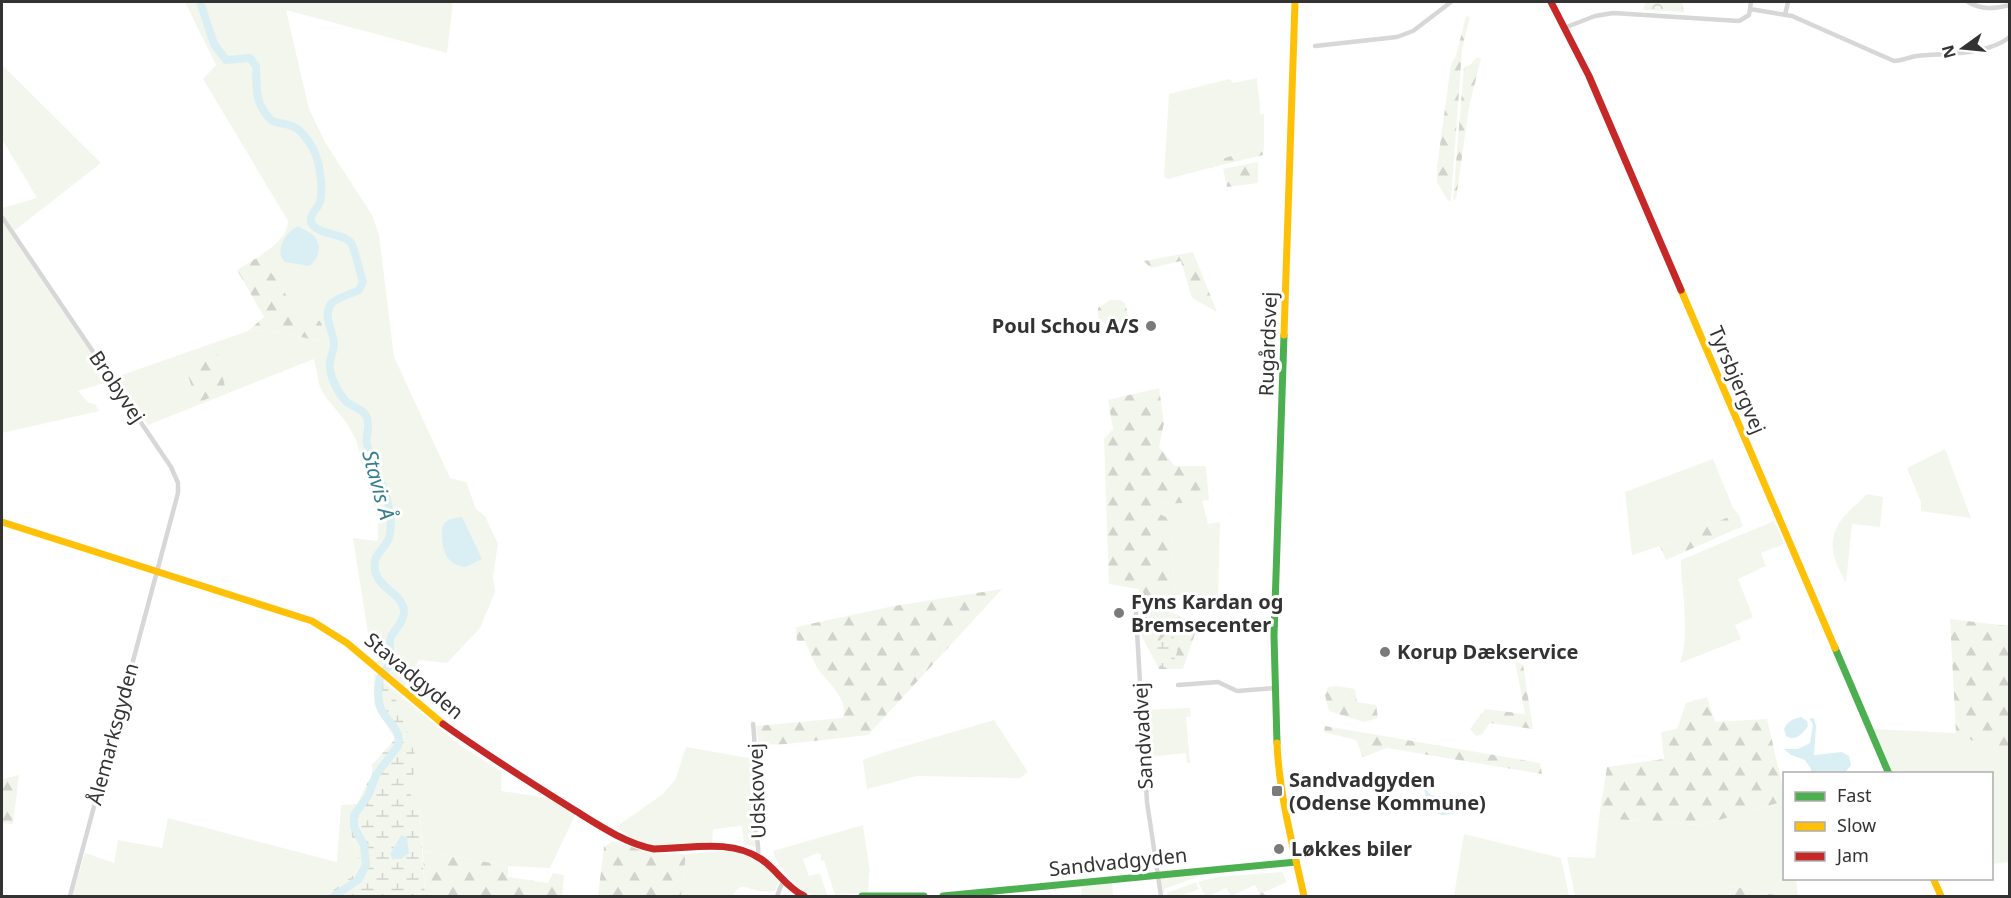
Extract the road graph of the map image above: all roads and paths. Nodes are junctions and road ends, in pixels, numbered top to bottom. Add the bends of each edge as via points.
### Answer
1 (1294, 2) edge
2 (1451, 2) edge
3 (1551, 2) edge
4 (1751, 2) edge
5 (1788, 2) edge
6 (1968, 2) edge
7 (2010, 5) edge
8 (1750, 9) junction
9 (1785, 15) junction
10 (1564, 28) junction
11 (2010, 37) edge
12 (1315, 46) dead end
13 (2, 217) edge
14 (2, 522) edge
15 (157, 571) junction
16 (1135, 597) dead end
17 (1178, 685) dead end
18 (1275, 688) junction
19 (753, 724) dead end
20 (1888, 772) edge
21 (758, 857) junction
22 (1296, 862) junction
23 (1157, 874) junction
24 (1933, 880) edge
25 (783, 881) junction
26 (70, 897) edge
27 (777, 897) edge
28 (804, 897) edge
29 (862, 897) edge
30 (924, 897) edge
31 (943, 897) edge
32 (1161, 897) edge
33 (1304, 897) edge
34 (1941, 897) edge

1 - 18 street, Rugårdsvej
2 - 12 street via 1405,35
3 - 10 street, Tyrsbjergvej
4 - 8 street
5 - 9 street
6 - 7 street via 1986,8
8 - 9 street
8 - 10 street via 1745,18 1735,21 1613,12
9 - 11 street via 1894,61 1979,49
10 - 20 street, Tyrsbjergvej via 1589,76
13 - 15 street, Brobyvej via 176,475 178,492
14 - 15 street, Stavadgyden
15 - 21 street, Stavadgyden via 312,621 346,641 440,722 621,838 654,849 727,847
15 - 26 street, Ålemarksgyden
16 - 23 street, Sandvadvej via 1147,802
17 - 18 street via 1218,682 1237,691
18 - 22 street, Rugårdsvej via 1278,764
19 - 21 street, Udskovvej via 753,813
21 - 25 street, Stavadgyden
22 - 23 street, Sandvadgyden
22 - 33 street, Rugårdsvej
23 - 31 street, Sandvadgyden
23 - 32 street, Sandvadvej
24 - 34 street
25 - 27 street
25 - 28 street
29 - 30 street

